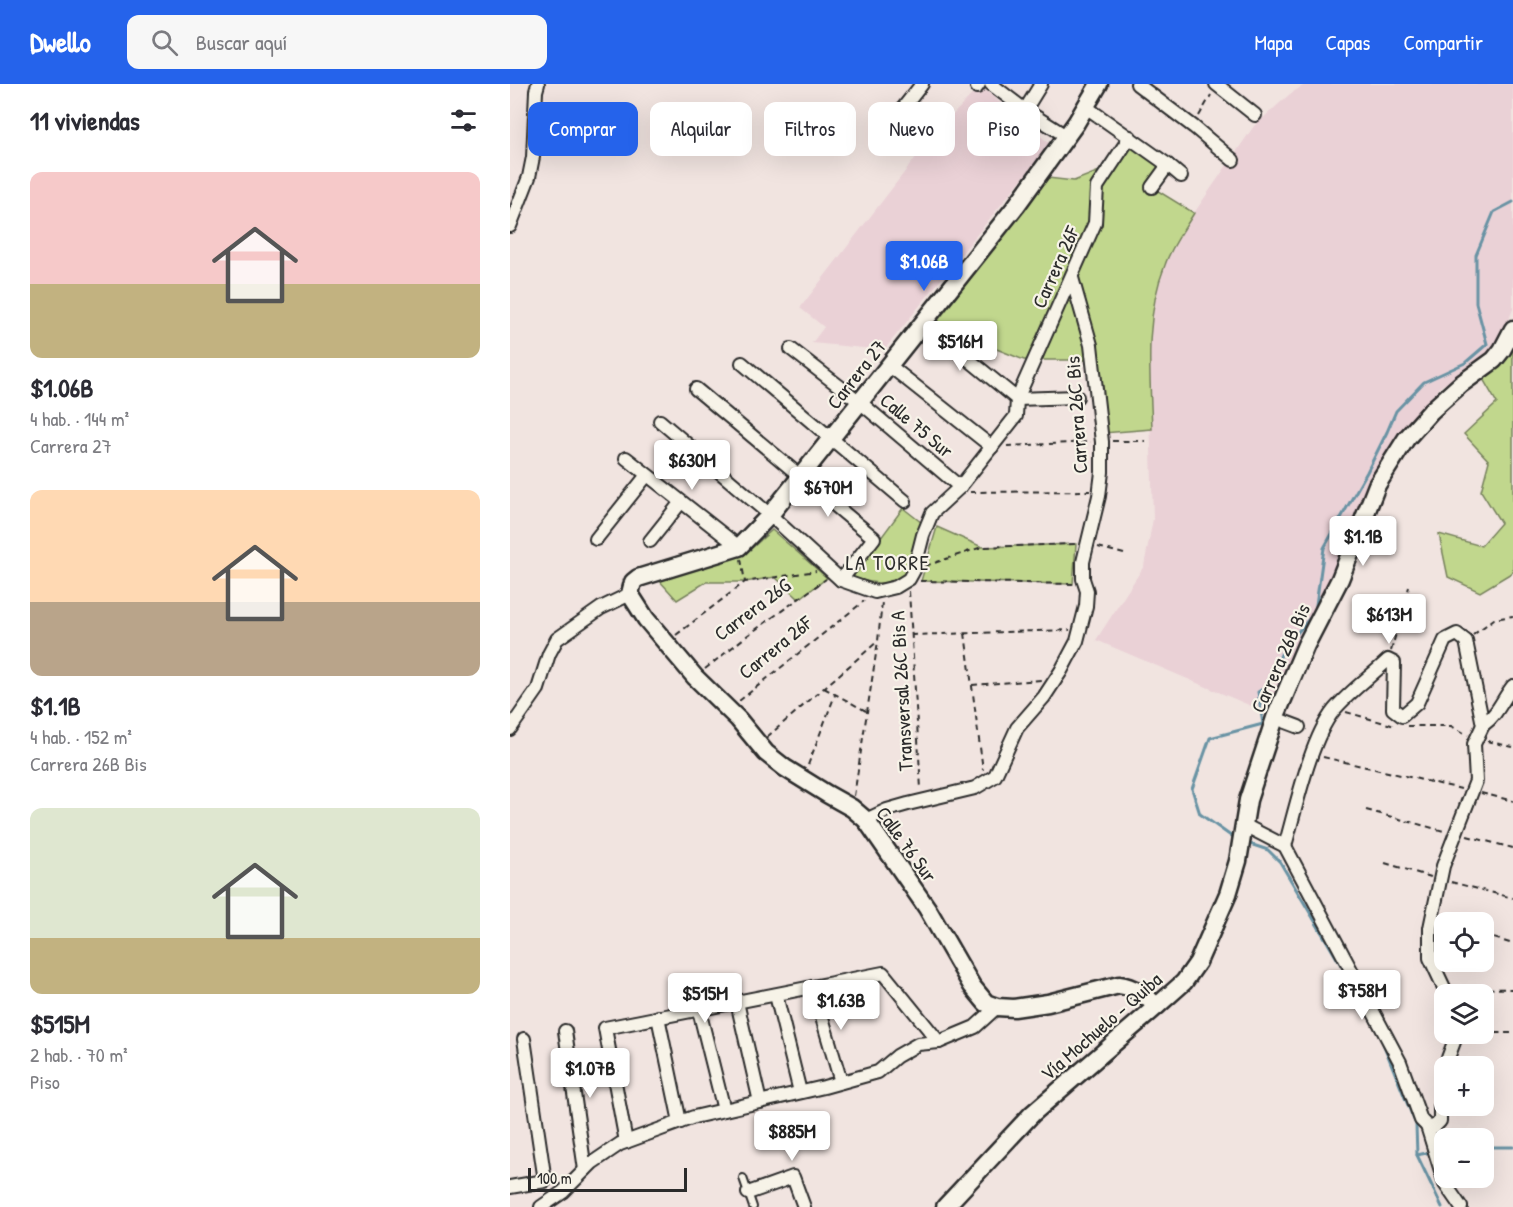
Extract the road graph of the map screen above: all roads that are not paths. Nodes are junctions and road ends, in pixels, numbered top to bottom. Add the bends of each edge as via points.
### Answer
1 (538, 84) edge
2 (922, 84) edge
3 (991, 84) edge
4 (1041, 84) edge
5 (1100, 84) edge
6 (1137, 84) edge
7 (1217, 84) edge
8 (908, 102) edge
9 (1015, 102) edge
10 (1030, 102) edge
11 (1086, 107) junction
12 (1255, 115) dead end
13 (1040, 120) edge
14 (1066, 136) junction
15 (1130, 137) junction
16 (1233, 160) dead end
17 (1168, 165) junction
18 (1181, 176) dead end
19 (1152, 187) dead end
20 (510, 226) edge
21 (1072, 278) junction
22 (923, 322) junction
23 (1513, 329) edge
24 (791, 349) dead end
25 (742, 363) dead end
26 (890, 366) junction
27 (696, 389) dead end
28 (1077, 397) dead end
29 (1017, 399) junction
30 (861, 403) junction
31 (660, 421) dead end
32 (831, 440) junction
33 (992, 447) junction
34 (626, 458) dead end
35 (647, 475) junction
36 (801, 476) junction
37 (960, 487) junction
38 (904, 501) dead end
39 (681, 502) junction
40 (770, 515) junction
41 (596, 539) dead end
42 (650, 541) dead end
43 (739, 547) junction
44 (834, 574) junction
45 (630, 594) junction
46 (1513, 686) edge
47 (1275, 718) junction
48 (1483, 725) junction
49 (1299, 728) dead end
50 (510, 729) edge
51 (866, 820) junction
52 (1242, 836) junction
53 (1285, 846) junction
54 (1442, 984) edge
55 (813, 987) junction
56 (776, 995) junction
57 (737, 1002) junction
58 (1157, 1006) junction
59 (998, 1007) junction
60 (699, 1010) junction
61 (658, 1017) junction
62 (565, 1031) dead end
63 (524, 1040) dead end
64 (939, 1042) junction
65 (841, 1082) junction
66 (800, 1092) junction
67 (760, 1102) junction
68 (724, 1110) junction
69 (1440, 1116) edge
70 (680, 1122) junction
71 (1427, 1126) junction
72 (626, 1142) junction
73 (585, 1170) junction
74 (743, 1178) dead end
75 (510, 1187) edge
76 (748, 1192) junction
77 (541, 1207) edge
78 (753, 1207) edge
79 (804, 1207) edge
80 (945, 1207) edge
81 (1461, 1207) edge

1 - 20 street via 533,158
2 - 8 street
3 - 9 street
4 - 10 street
5 - 11 street, Carrera 27
6 - 16 street
7 - 12 street
11 - 14 street, Carrera 27
11 - 15 street
13 - 14 street
14 - 22 street, Carrera 27 via 1016,206
15 - 17 street
15 - 21 street, Carrera 26F via 1097,187 1095,223
17 - 18 street
17 - 19 street
21 - 29 street, Carrera 26F
21 - 51 street, Carrera 26C Bis via 1091,345 1102,442 1099,491 1083,562 1086,606 1077,641 1044,698 1017,728 990,779 975,788 887,810
22 - 26 street, Carrera 27
22 - 29 street
23 - 47 street, Carrera 26B Bis via 1494,360 1431,411 1388,466
24 - 30 street, Calle 75 Sur
25 - 32 street
26 - 30 street, Carrera 27
26 - 33 street
27 - 36 street
28 - 29 street
29 - 33 street, Carrera 26F via 1016,416
30 - 32 street, Carrera 27
30 - 37 street, Calle 75 Sur
31 - 40 street
32 - 36 street, Carrera 27
32 - 38 street
33 - 37 street, Carrera 26F
34 - 35 street
35 - 39 street
35 - 41 street
36 - 40 street, Carrera 27
36 - 44 street via 874,538
37 - 44 street, Carrera 26F via 932,513 911,574 885,590
39 - 42 street
39 - 43 street
40 - 43 street, Carrera 27
40 - 44 street
43 - 45 street via 638,578
45 - 50 street via 601,608 557,639 538,689
45 - 51 street, Calle 76 Sur via 695,677 766,753
46 - 48 street via 1498,712
47 - 49 street
47 - 52 street, Carrera 26B Bis via 1248,800
48 - 53 street via 1466,641 1457,634 1445,640 1417,703 1402,716 1393,709 1394,663 1388,660 1334,709 1323,726
48 - 54 street via 1475,739 1476,781 1443,866 1430,928 1430,958
51 - 59 street, Calle 76 Sur via 927,908 972,986 986,1003
52 - 53 street
52 - 58 street, Vía Mochuelo - Quiba via 1228,894 1198,962 1184,982
53 - 71 street via 1400,1062 1421,1120
55 - 56 street
55 - 64 street via 883,973
55 - 65 street
56 - 57 street
56 - 66 street
57 - 60 street
57 - 67 street
58 - 59 street via 1129,986 1119,985 1048,1003
58 - 80 street, Vía Mochuelo - Quiba via 1032,1114
59 - 64 street via 975,1028
60 - 61 street
60 - 68 street
61 - 70 street
61 - 72 street via 605,1028
62 - 73 street
63 - 75 street via 545,1181
64 - 65 street via 918,1044 878,1072
65 - 66 street
66 - 67 street
67 - 68 street
68 - 70 street
69 - 71 street via 1434,1127
70 - 72 street
71 - 81 street via 1445,1184
72 - 73 street
73 - 77 street
74 - 76 lane
76 - 78 lane
76 - 79 street via 793,1177

